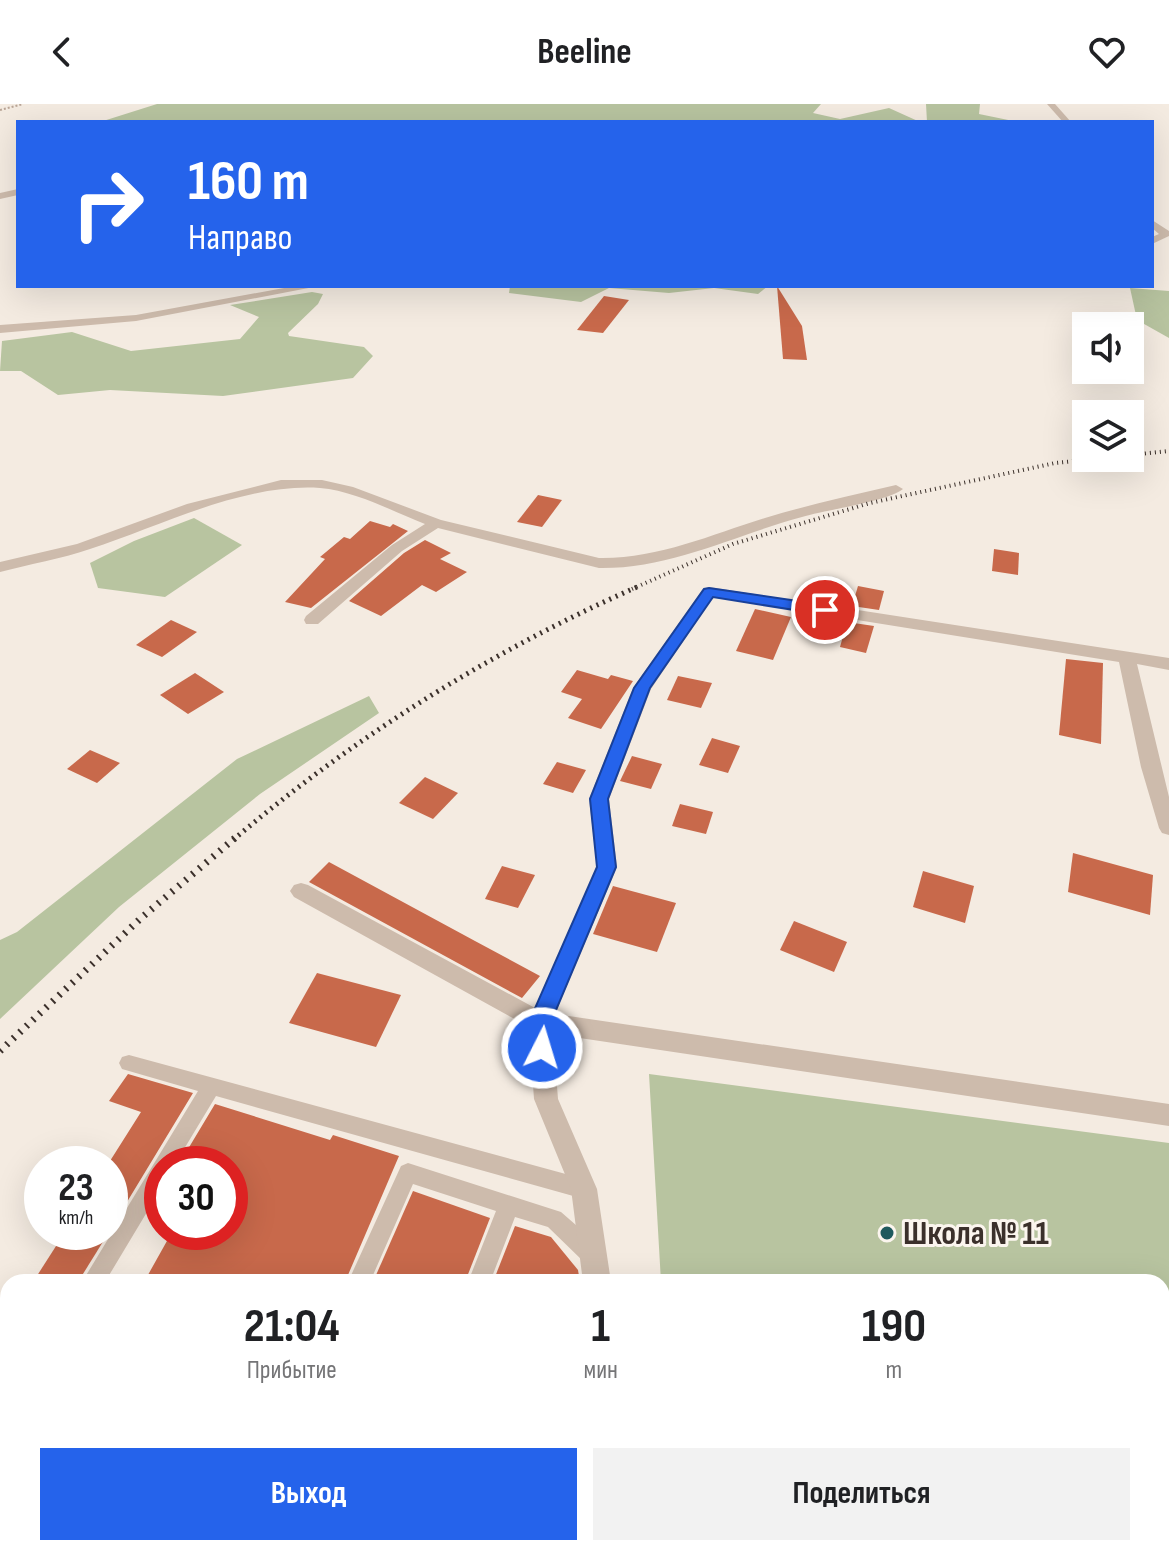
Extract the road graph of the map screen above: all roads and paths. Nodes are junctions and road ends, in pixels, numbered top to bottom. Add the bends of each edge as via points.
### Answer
1 (23, 104) edge
2 (1051, 104) edge
3 (0, 110) edge
4 (1065, 120) edge
5 (299, 288) edge
6 (0, 329) edge
7 (896, 489) dead end
8 (436, 523) junction
9 (0, 567) edge
10 (312, 620) dead end
11 (1127, 658) junction
12 (1169, 664) edge
13 (1169, 828) edge
14 (301, 891) dead end
15 (540, 1022) junction
16 (129, 1063) dead end
17 (211, 1086) junction
18 (1169, 1115) edge
19 (175, 1146) edge
20 (584, 1189) junction
21 (144, 1197) edge
22 (509, 1205) junction
23 (592, 1254) junction
24 (98, 1274) edge
25 (363, 1274) edge
26 (482, 1274) edge
27 (596, 1274) edge

1 - 3 path
2 - 4 street
5 - 6 street via 136,318
7 - 8 street via 621,565
8 - 9 street via 353,491 281,484 192,507 82,547
8 - 10 street via 397,548
11 - 12 street
11 - 13 street
11 - 15 street via 709,592 642,688 599,799 607,867
14 - 15 street
15 - 18 street
15 - 20 street via 546,1099
16 - 17 lane
17 - 19 lane
17 - 20 lane
20 - 23 street
21 - 24 lane
22 - 23 lane via 554,1219
22 - 25 lane via 408,1173
22 - 26 lane
23 - 27 street

